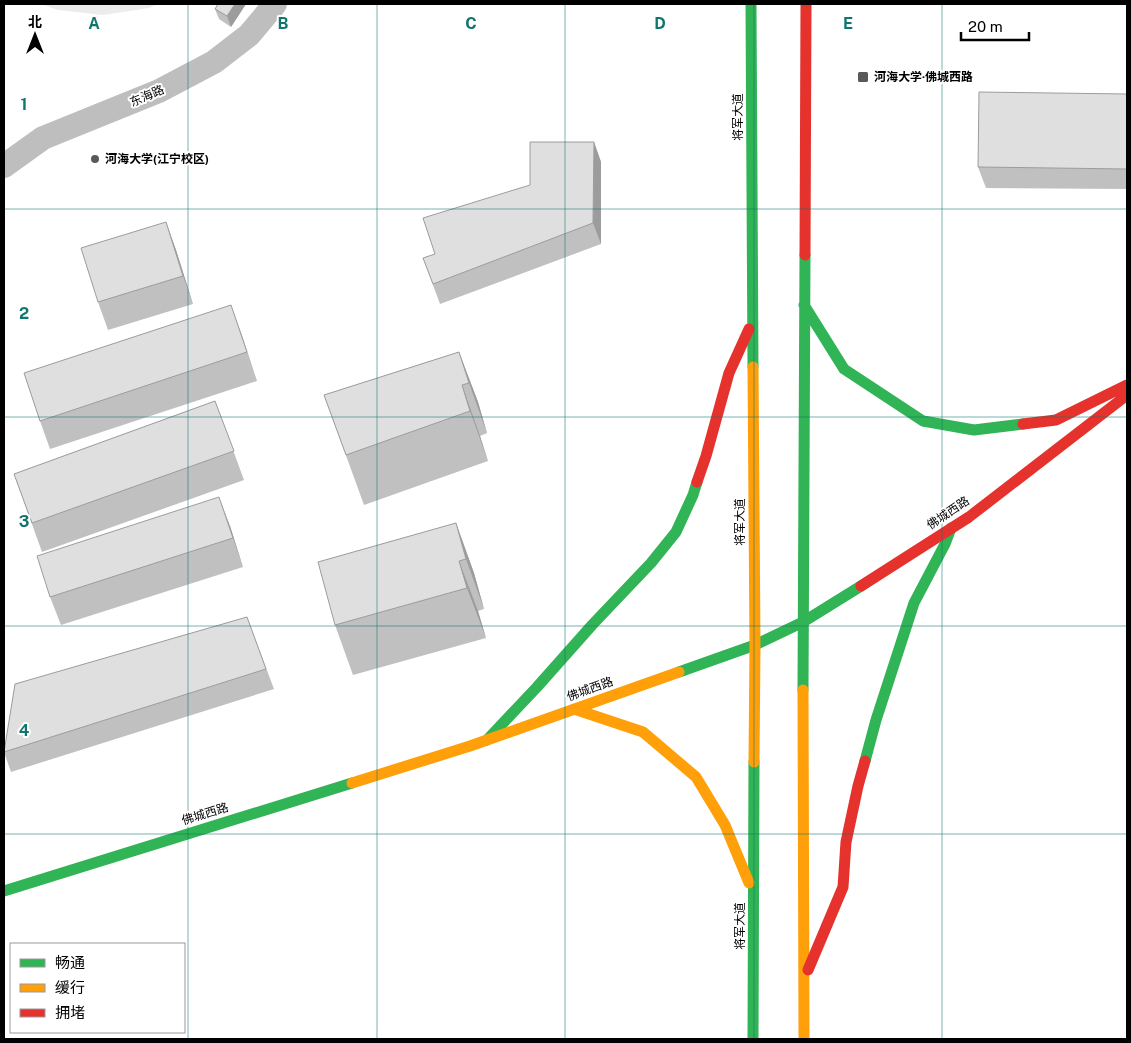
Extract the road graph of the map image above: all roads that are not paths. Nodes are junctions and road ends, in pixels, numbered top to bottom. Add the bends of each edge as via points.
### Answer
1 (275, 4) edge
2 (751, 4) edge
3 (806, 4) edge
4 (4, 166) edge
5 (804, 304) junction
6 (753, 321) junction
7 (1127, 385) edge
8 (1127, 395) edge
9 (951, 528) junction
10 (803, 622) junction
11 (755, 645) junction
12 (574, 709) junction
13 (487, 740) junction
14 (4, 891) edge
15 (754, 894) junction
16 (804, 980) junction
17 (753, 1039) edge
18 (804, 1039) edge

1 - 4 street, 东海路 via 249,35 214,62 159,91 43,138
2 - 6 main road, 将军大道
3 - 5 main road
5 - 7 main road via 844,370 923,421 974,430 1056,420
5 - 10 main road
6 - 11 main road, 将军大道
6 - 13 main road via 729,373 706,456 676,532
8 - 9 main road, 佛城西路
9 - 10 main road, 佛城西路
9 - 16 main road via 914,603 858,786 846,842 844,887
10 - 11 main road, 佛城西路
10 - 16 main road
11 - 12 main road, 佛城西路
11 - 15 main road, 将军大道
12 - 13 main road, 佛城西路
12 - 15 main road via 643,732 696,778 725,824
13 - 14 main road, 佛城西路
15 - 17 main road, 将军大道
16 - 18 main road

